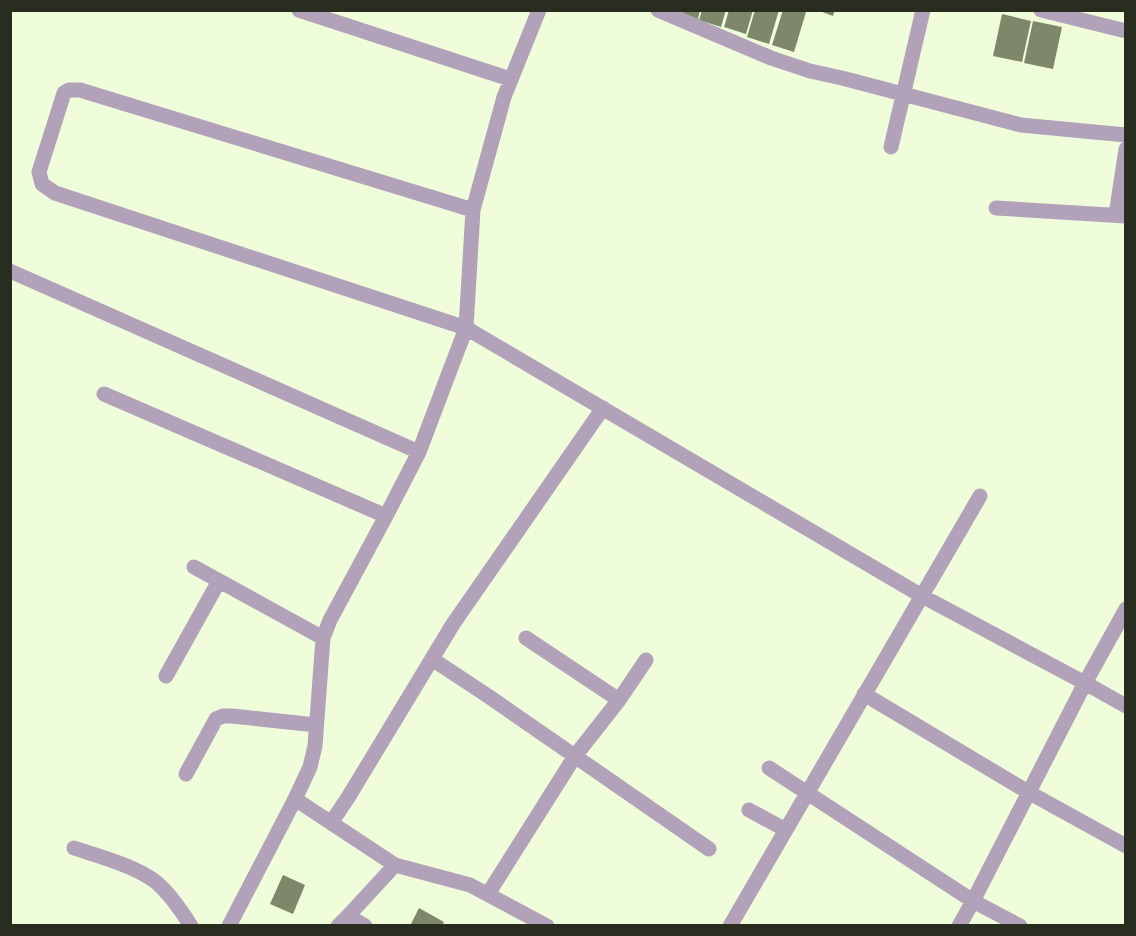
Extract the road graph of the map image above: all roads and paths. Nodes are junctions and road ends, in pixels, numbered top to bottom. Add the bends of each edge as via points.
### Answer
1 (299, 10) edge
2 (539, 10) edge
3 (658, 10) edge
4 (923, 10) edge
5 (1041, 10) edge
6 (1125, 30) edge
7 (510, 79) junction
8 (903, 94) junction
9 (1125, 135) edge
10 (891, 147) dead end
11 (1125, 149) edge
12 (996, 207) dead end
13 (473, 210) junction
14 (1121, 216) edge
15 (10, 271) edge
16 (466, 328) junction
17 (104, 394) dead end
18 (603, 408) junction
19 (419, 452) junction
20 (980, 496) dead end
21 (386, 516) junction
22 (194, 567) dead end
23 (219, 581) junction
24 (922, 596) junction
25 (1125, 609) edge
26 (323, 638) junction
27 (526, 638) dead end
28 (432, 659) junction
29 (646, 660) dead end
30 (166, 676) dead end
31 (1084, 683) junction
32 (864, 694) junction
33 (619, 700) junction
34 (1125, 706) edge
35 (316, 725) junction
36 (576, 756) junction
37 (769, 768) dead end
38 (186, 774) dead end
39 (808, 792) junction
40 (1028, 792) junction
41 (295, 799) junction
42 (749, 810) dead end
43 (331, 824) junction
44 (786, 830) junction
45 (1125, 846) edge
46 (74, 848) dead end
47 (709, 849) dead end
48 (395, 865) junction
49 (488, 894) junction
50 (973, 901) junction
51 (343, 921) edge
52 (191, 926) edge
53 (229, 926) edge
54 (365, 926) edge
55 (547, 926) edge
56 (730, 926) edge
57 (958, 926) edge
58 (1020, 926) edge

1 - 7 street
2 - 7 street
3 - 8 street via 771,58
4 - 8 street
5 - 6 street
7 - 13 street
8 - 9 street via 1021,125
8 - 10 street
11 - 14 street
12 - 14 street
13 - 16 street
13 - 16 street via 80,90 64,93 39,172 42,184 55,193
15 - 19 street
16 - 18 street
16 - 19 street
17 - 21 street
18 - 24 street
18 - 28 street
19 - 21 street
20 - 24 street
21 - 26 street
22 - 23 street
23 - 26 street
23 - 30 street
24 - 31 street
24 - 32 street
25 - 31 street
26 - 35 street
27 - 33 street
28 - 36 street
28 - 43 street
29 - 33 street
31 - 34 street
31 - 40 street
32 - 39 street
32 - 40 street
33 - 36 street
35 - 38 street via 223,716 216,719
35 - 41 street via 310,767
36 - 47 street
36 - 49 street
37 - 39 street
39 - 44 street
39 - 50 street
40 - 45 street
40 - 50 street
41 - 43 street
41 - 53 street
42 - 44 street
43 - 48 street
44 - 56 street
46 - 52 street via 155,881
48 - 49 street via 470,885
48 - 51 street
49 - 55 street
50 - 57 street
50 - 58 street
51 - 54 street

